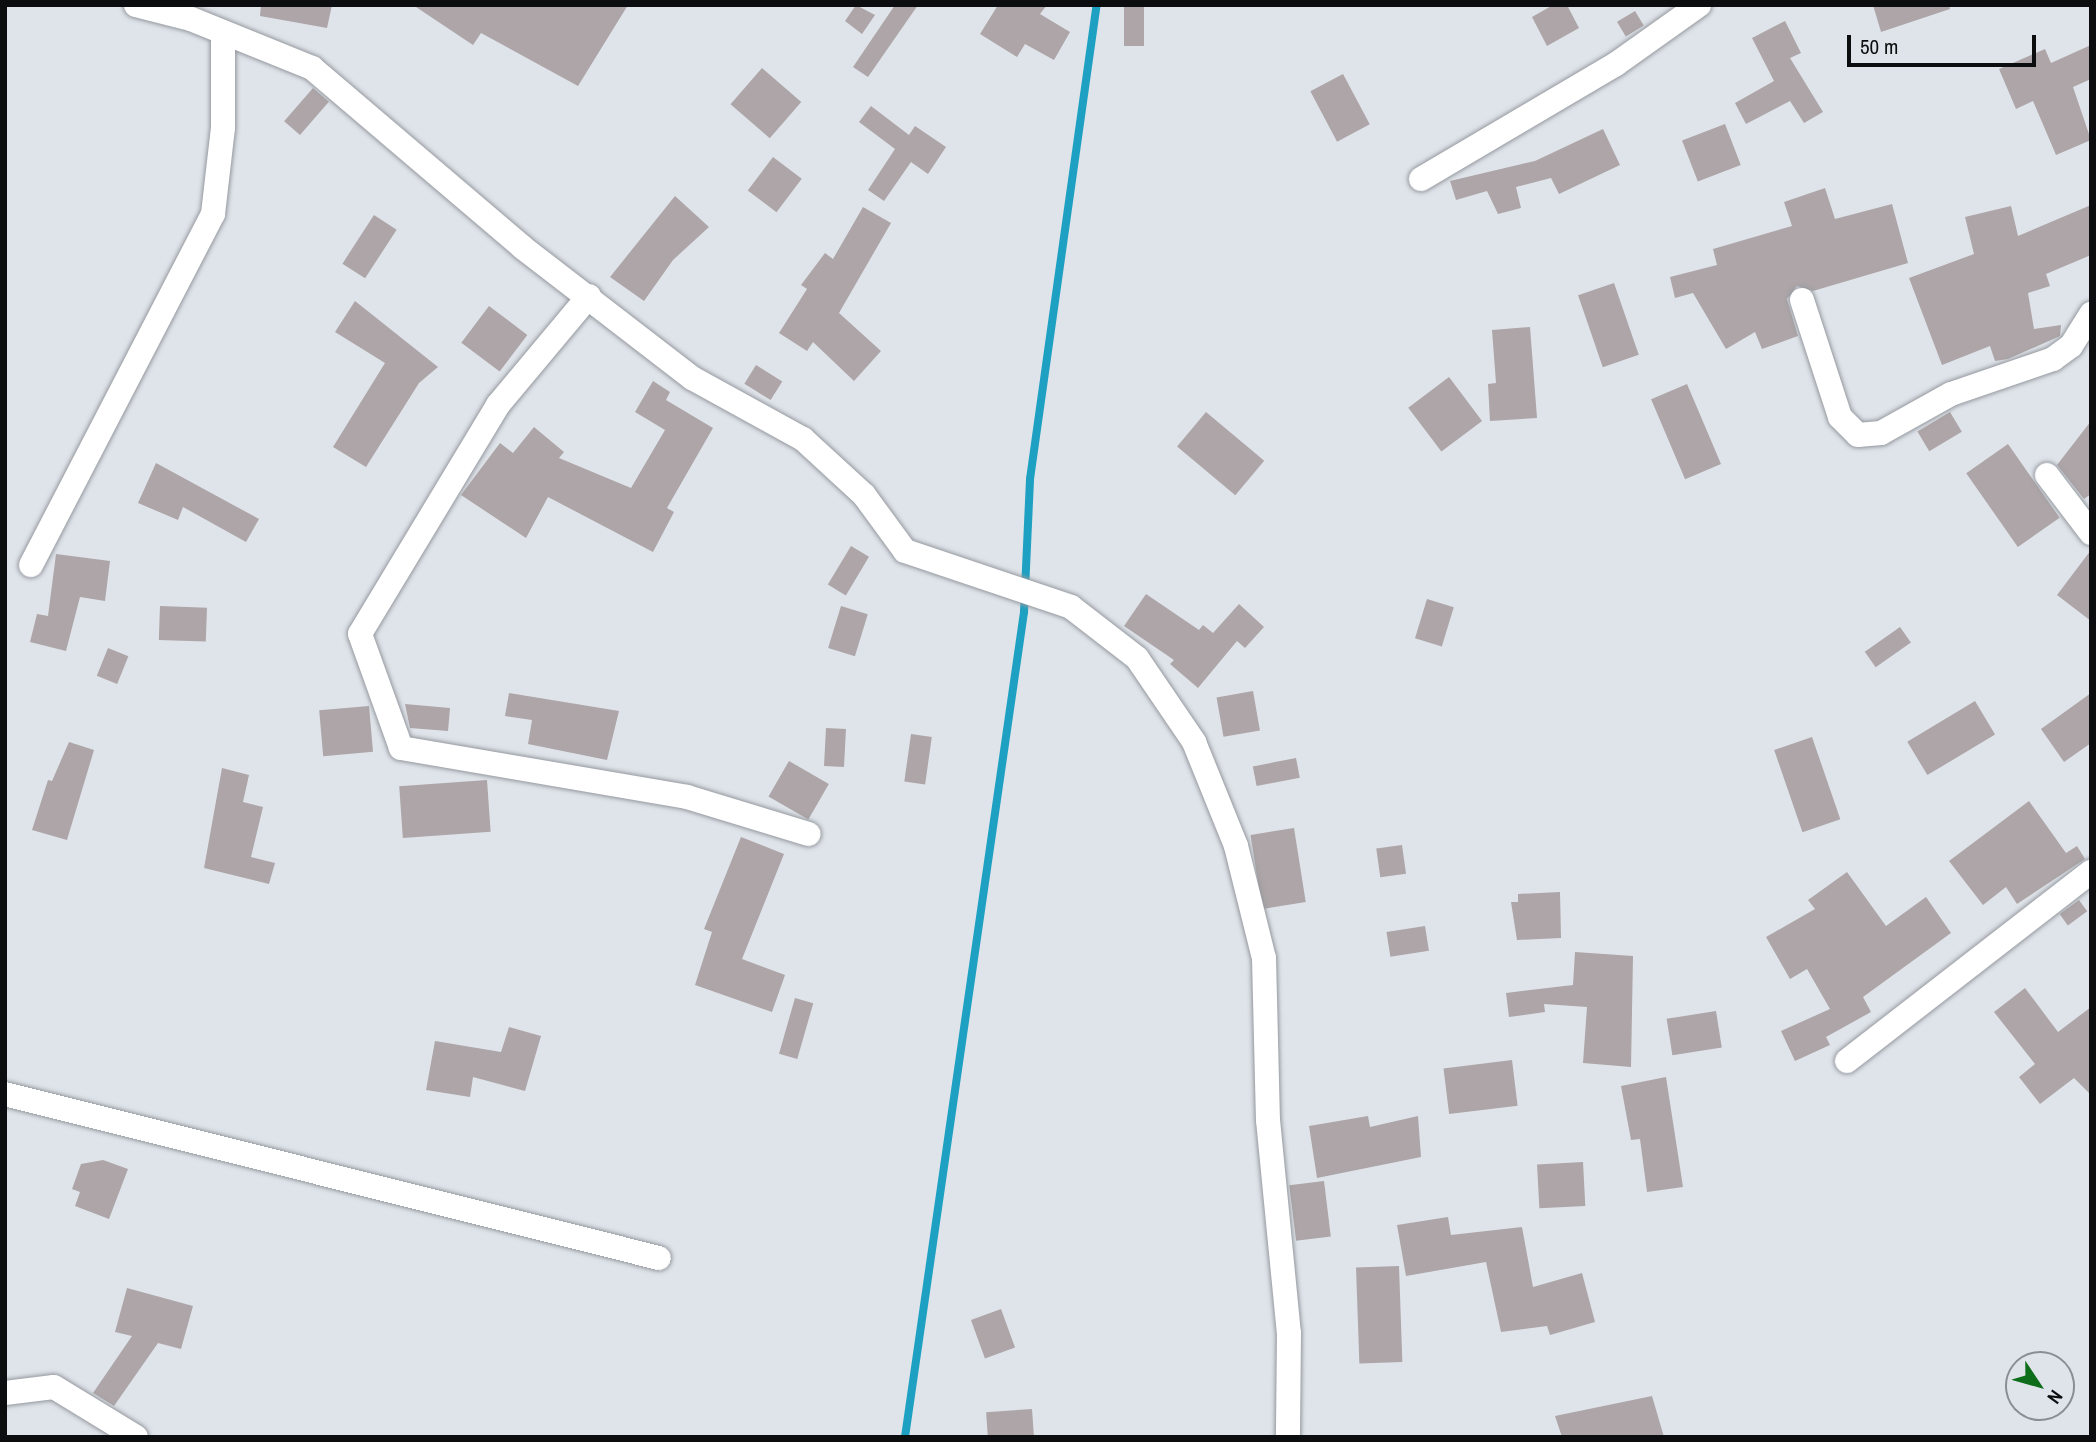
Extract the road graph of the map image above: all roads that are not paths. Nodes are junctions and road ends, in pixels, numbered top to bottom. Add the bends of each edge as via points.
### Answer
1 (136, 5) edge
2 (1699, 5) edge
3 (223, 33) junction
4 (1420, 179) dead end
5 (589, 296) junction
6 (1802, 300) dead end
7 (2091, 314) edge
8 (2047, 475) dead end
9 (2091, 533) edge
10 (31, 565) dead end
11 (809, 834) dead end
12 (2091, 872) edge
13 (1847, 1061) dead end
14 (5, 1094) edge
15 (659, 1258) dead end
16 (5, 1393) edge
17 (136, 1437) edge
18 (1288, 1437) edge

1 - 3 street
2 - 4 street via 1616,64
3 - 5 street via 312,68 522,247
3 - 10 street via 223,128 214,214
5 - 11 street via 498,405 360,634 401,748 687,797
5 - 18 street via 692,378 803,439 864,495 905,551 1071,607 1137,658 1194,742 1236,846 1264,958 1268,1120 1289,1334
6 - 7 street via 1840,417 1858,435 1881,433 1951,394 2053,359 2071,346
8 - 9 street
12 - 13 street
14 - 15 street
16 - 17 street via 54,1387

